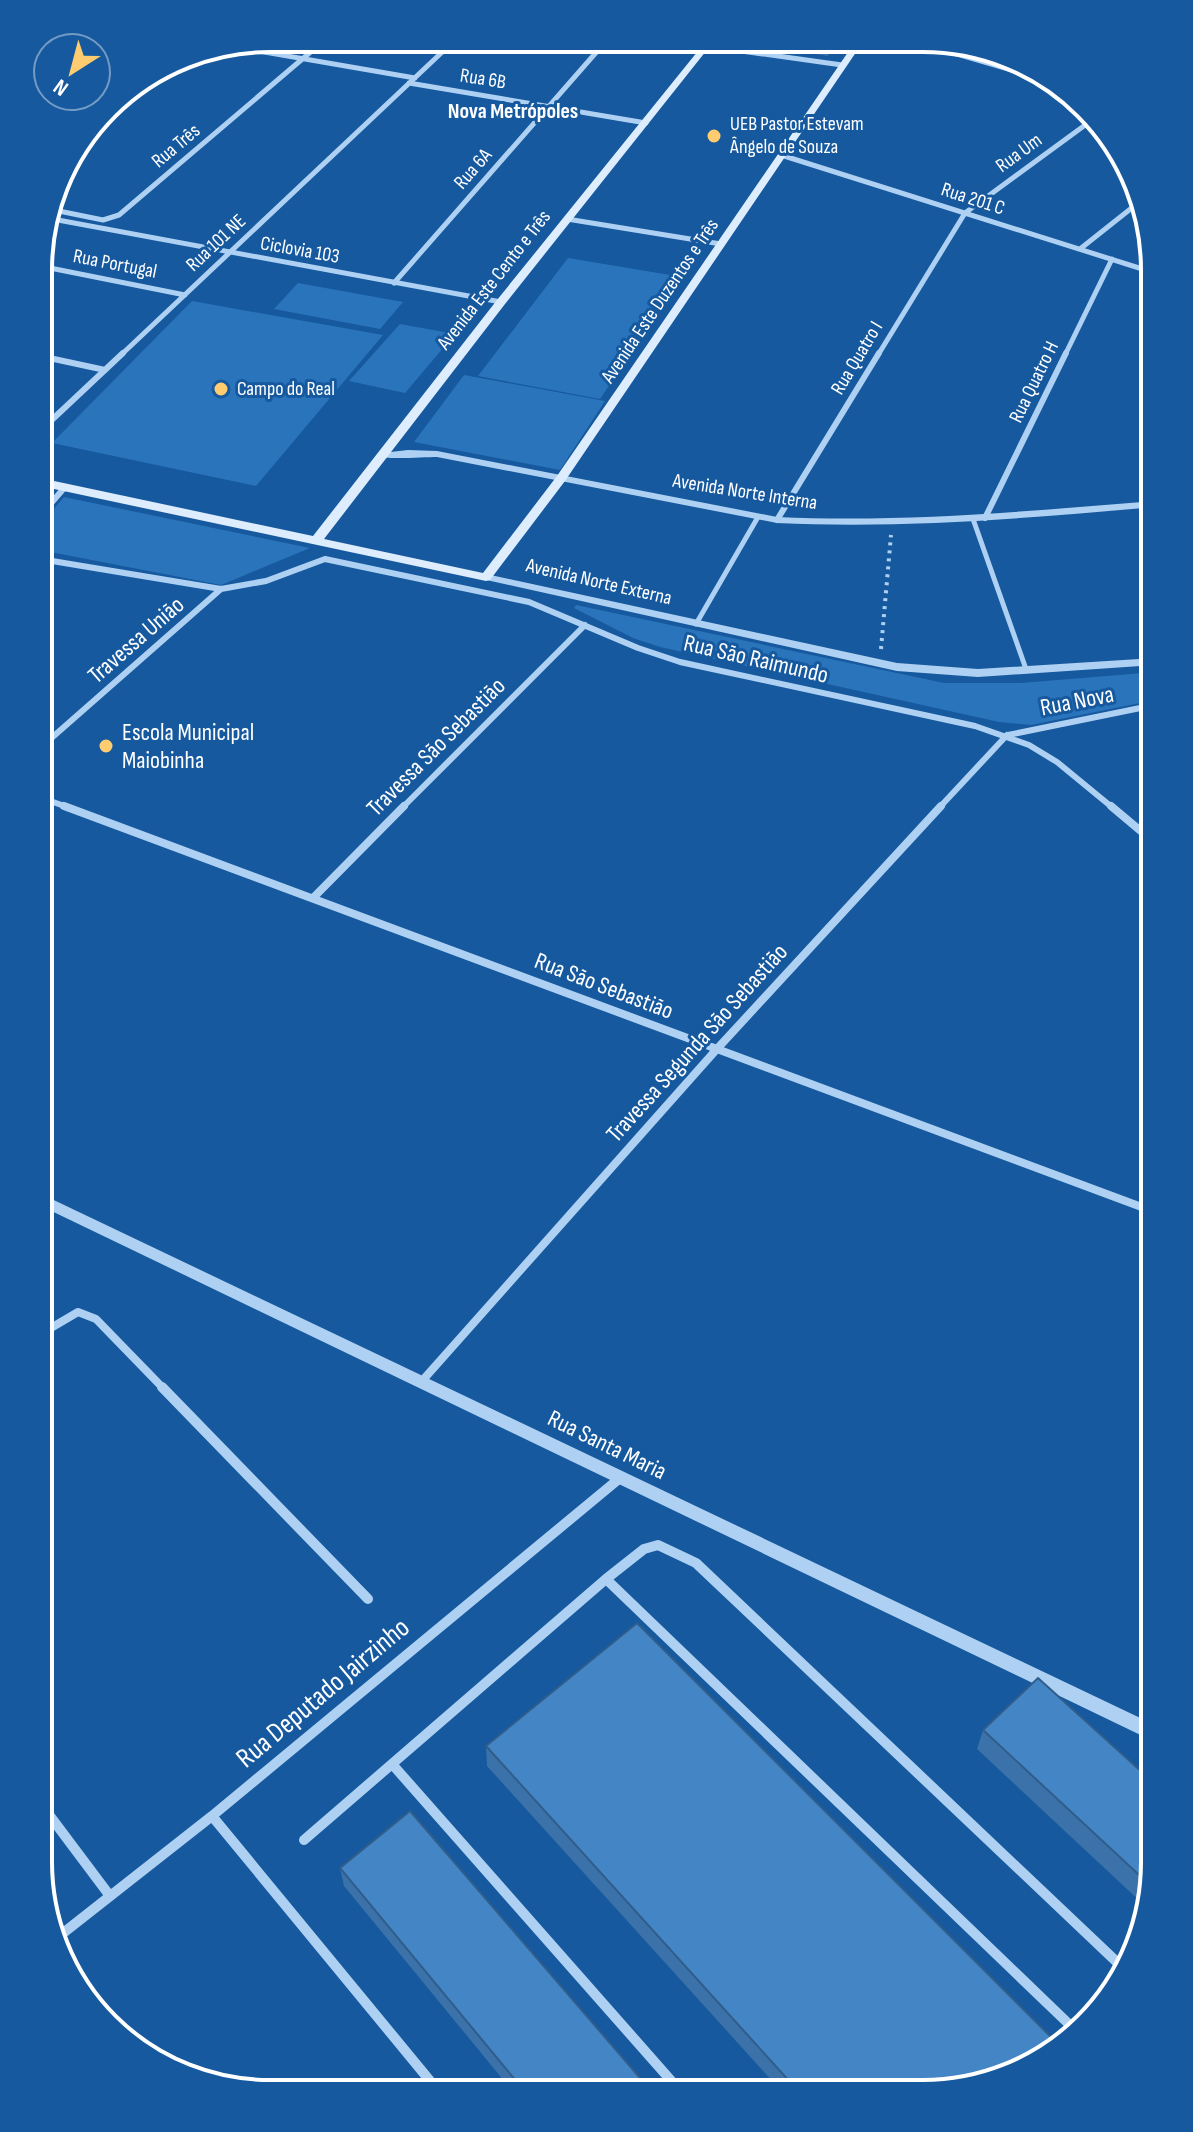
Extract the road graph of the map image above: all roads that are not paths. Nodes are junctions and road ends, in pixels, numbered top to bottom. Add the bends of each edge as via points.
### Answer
1 (265, 52) edge
2 (311, 52) edge
3 (442, 52) edge
4 (596, 52) edge
5 (701, 52) edge
6 (763, 52) edge
7 (852, 52) edge
8 (303, 59) junction
9 (842, 65) junction
10 (412, 81) junction
11 (549, 106) junction
12 (646, 123) junction
13 (1086, 125) edge
14 (781, 155) junction
15 (1131, 208) edge
16 (60, 211) edge
17 (965, 213) junction
18 (567, 219) junction
19 (58, 220) edge
20 (721, 244) junction
21 (1080, 249) junction
22 (228, 254) junction
23 (1112, 259) junction
24 (52, 268) edge
25 (1141, 268) edge
26 (394, 283) junction
27 (185, 295) junction
28 (501, 302) junction
29 (52, 359) edge
30 (105, 370) junction
31 (52, 420) edge
32 (382, 456) junction
33 (561, 478) junction
34 (52, 484) edge
35 (65, 487) junction
36 (52, 502) edge
37 (1141, 505) edge
38 (758, 517) junction
39 (985, 518) junction
40 (973, 519) junction
41 (777, 520) junction
42 (316, 541) junction
43 (335, 545) junction
44 (325, 559) junction
45 (52, 561) edge
46 (486, 577) junction
47 (221, 589) junction
48 (585, 625) junction
49 (696, 625) junction
50 (1141, 662) edge
51 (1026, 669) junction
52 (1141, 708) edge
53 (1007, 735) junction
54 (52, 738) edge
55 (52, 802) edge
56 (1141, 831) edge
57 (314, 897) junction
58 (716, 1050) junction
59 (52, 1205) edge
60 (1141, 1207) edge
61 (52, 1327) edge
62 (422, 1381) junction
63 (620, 1478) junction
64 (606, 1579) junction
65 (368, 1599) dead end
66 (1141, 1727) edge
67 (392, 1764) junction
68 (212, 1816) junction
69 (52, 1819) edge
70 (304, 1840) dead end
71 (110, 1896) junction
72 (64, 1932) edge
73 (1117, 1962) edge
74 (1069, 2024) edge
75 (429, 2080) edge
76 (671, 2080) edge

1 - 8 street
2 - 8 street, Rua Três
3 - 10 street, Rua 101 NE
4 - 11 street, Rua 6A
5 - 12 main road, Avenida Este Cento e Três
6 - 9 street, Avenida Este Cento e Três
7 - 9 main road, Avenida Este Duzentos e Três
8 - 10 street
8 - 16 street, Rua Três via 119,215 103,220
9 - 14 main road, Avenida Este Duzentos e Três
10 - 11 street, Rua 6B
10 - 22 street, Rua 101 NE
11 - 12 street, Rua 6B
11 - 26 street, Rua 6A
12 - 18 main road, Avenida Este Cento e Três
13 - 17 street, Rua Um
14 - 17 street, Rua 201 C
14 - 20 main road, Avenida Este Duzentos e Três
15 - 21 street
17 - 21 street, Rua 201 C
17 - 41 street, Rua Quatro I
18 - 20 street
18 - 28 main road, Avenida Este Cento e Três
19 - 22 street, Ciclovia 103
20 - 33 main road, Avenida Este Duzentos e Três
21 - 23 street, Rua 201 C
22 - 26 street, Ciclovia 103
22 - 27 street, Rua 101 NE
23 - 25 street, Rua 201 C
23 - 39 street, Rua Quatro H
24 - 27 street, Rua Portugal
26 - 28 street, Ciclovia 103
27 - 30 street, Rua 101 NE
28 - 32 main road, Avenida Este Cento e Três
29 - 30 street
30 - 31 street, Rua 101 NE
32 - 33 street, Avenida Norte Interna via 437,454
32 - 42 main road, Avenida Este Cento e Três
33 - 38 street, Avenida Norte Interna
33 - 46 main road, Avenida Este Duzentos e Três
34 - 35 main road, Avenida Norte Externa
35 - 36 street
35 - 42 main road, Avenida Norte Externa
37 - 39 street, Avenida Norte Interna
38 - 41 street, Avenida Norte Interna
38 - 49 lane
39 - 40 street, Avenida Norte Interna
40 - 41 street, Avenida Norte Interna
40 - 51 lane
42 - 43 main road, Avenida Norte Externa
43 - 44 street
43 - 46 main road, Avenida Norte Externa
44 - 47 street via 266,581
44 - 48 street, Rua São Raimundo via 529,602
45 - 47 street
46 - 49 street, Avenida Norte Externa
47 - 54 street, Travessa União
48 - 53 street, Rua São Raimundo via 680,662
48 - 57 street, Travessa São Sebastião
49 - 51 street, Avenida Norte Externa via 879,664 951,672
50 - 51 street, Avenida Norte Externa
52 - 53 street, Rua Nova
53 - 56 street, Rua São Raimundo via 1057,762
53 - 58 street, Travessa Segunda São Sebastião
55 - 57 street, Rua São Sebastião
57 - 58 street, Rua São Sebastião
58 - 60 street, Rua São Sebastião
58 - 62 street, Travessa Segunda São Sebastião
59 - 62 street, Rua Santa Maria
61 - 65 street via 78,1312 96,1319
62 - 63 street, Rua Santa Maria
63 - 66 street, Rua Santa Maria
63 - 68 street, Rua Deputado Jairzinho
64 - 67 street
64 - 73 street via 644,1549 658,1545 696,1563
64 - 74 street
67 - 70 street
67 - 76 street
68 - 71 street, Rua Deputado Jairzinho
68 - 75 street
69 - 71 street
71 - 72 street, Rua Deputado Jairzinho

